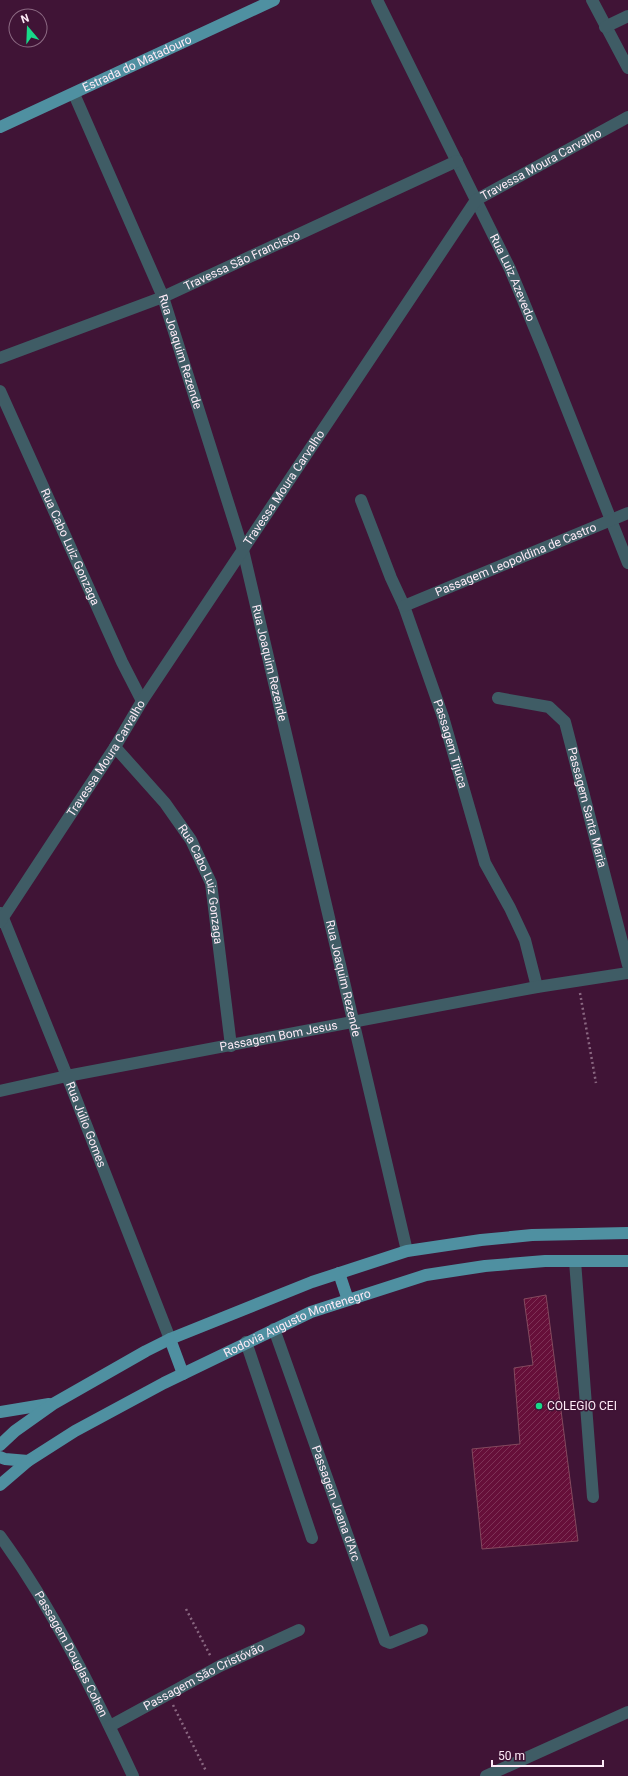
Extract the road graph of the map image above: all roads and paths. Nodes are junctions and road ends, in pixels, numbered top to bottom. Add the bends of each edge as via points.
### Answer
1 (274, 0) edge
2 (377, 0) edge
3 (592, 0) edge
4 (628, 16) edge
5 (605, 27) junction
6 (628, 68) edge
7 (74, 94) junction
8 (628, 117) edge
9 (0, 128) edge
10 (457, 161) junction
11 (476, 200) junction
12 (163, 297) junction
13 (0, 358) edge
14 (0, 391) edge
15 (361, 500) dead end
16 (628, 513) edge
17 (612, 520) junction
18 (243, 550) junction
19 (628, 563) edge
20 (404, 606) junction
21 (498, 698) dead end
22 (142, 701) junction
23 (115, 747) junction
24 (1, 917) edge
25 (628, 965) edge
26 (628, 973) edge
27 (578, 981) junction
28 (537, 987) junction
29 (353, 1022) junction
30 (231, 1046) junction
31 (67, 1076) junction
32 (596, 1083) dead end
33 (0, 1091) edge
34 (628, 1233) edge
35 (407, 1251) junction
36 (575, 1261) junction
37 (628, 1261) edge
38 (339, 1274) junction
39 (348, 1300) junction
40 (274, 1329) junction
41 (170, 1340) junction
42 (246, 1342) junction
43 (183, 1374) junction
44 (53, 1404) junction
45 (0, 1412) edge
46 (0, 1445) edge
47 (0, 1457) edge
48 (28, 1461) junction
49 (0, 1485) edge
50 (593, 1497) dead end
51 (0, 1536) edge
52 (312, 1538) dead end
53 (186, 1609) dead end
54 (299, 1630) dead end
55 (422, 1630) dead end
56 (217, 1668) junction
57 (168, 1695) junction
58 (628, 1712) edge
59 (110, 1726) junction
60 (206, 1771) dead end
61 (133, 1776) edge
62 (486, 1776) edge

1 - 7 main road, Estrada do Matadouro
2 - 10 street, Rua Luiz Azevedo
3 - 5 street
4 - 5 street
5 - 6 street
7 - 9 main road, Estrada do Matadouro
7 - 12 street, Rua Joaquim Rezende
8 - 11 street, Travessa Moura Carvalho
10 - 11 street, Rua Luiz Azevedo
10 - 12 street, Travessa São Francisco
11 - 17 street, Rua Luiz Azevedo via 512,276
11 - 18 street, Travessa Moura Carvalho
12 - 13 street, Travessa São Francisco
12 - 18 street, Rua Joaquim Rezende
14 - 22 street, Rua Cabo Luiz Gonzaga
15 - 20 street, Passagem Tijuca
16 - 17 street, Passagem Leopoldina de Castro
17 - 19 street, Rua Luiz Azevedo
17 - 20 street, Passagem Leopoldina de Castro
18 - 22 street, Travessa Moura Carvalho
18 - 29 street, Rua Joaquim Rezende
20 - 28 street, Passagem Tijuca via 442,717 485,863 525,940
21 - 25 street, Passagem Santa Maria via 549,707 565,722
22 - 23 street, Travessa Moura Carvalho
23 - 24 street, Travessa Moura Carvalho
23 - 30 street, Rua Cabo Luiz Gonzaga via 165,802 191,840 211,883
24 - 31 street, Rua Júlio Gomes
26 - 27 street, Passagem Bom Jesus
27 - 28 street, Passagem Bom Jesus
27 - 32 path
28 - 29 street, Passagem Bom Jesus
29 - 30 street, Passagem Bom Jesus
29 - 35 street, Rua Joaquim Rezende
30 - 31 street, Passagem Bom Jesus
31 - 33 street, Passagem Bom Jesus
31 - 41 street, Rua Júlio Gomes
34 - 35 main road via 532,1235
35 - 38 main road
36 - 37 main road, Rodovia Augusto Montenegro
36 - 39 main road, Rodovia Augusto Montenegro via 485,1266 426,1276
36 - 50 street
38 - 39 main road
38 - 41 main road via 312,1282
39 - 40 main road, Rodovia Augusto Montenegro via 311,1312
40 - 42 main road, Rodovia Augusto Montenegro
40 - 55 street, Passagem Joana d'Arc via 385,1641 390,1644
41 - 43 main road
41 - 44 main road
42 - 43 main road, Rodovia Augusto Montenegro
42 - 52 street
43 - 48 main road, Rodovia Augusto Montenegro via 75,1430
44 - 45 main road
44 - 46 main road
47 - 48 main road
48 - 49 main road, Rodovia Augusto Montenegro
51 - 59 street, Passagem Douglas Cohen via 24,1569 55,1621
53 - 56 path
54 - 56 street, Passagem São Cristóvão
56 - 57 street, Passagem São Cristóvão
57 - 59 street, Passagem São Cristóvão
57 - 60 path
58 - 62 street
59 - 61 street, Passagem Douglas Cohen

